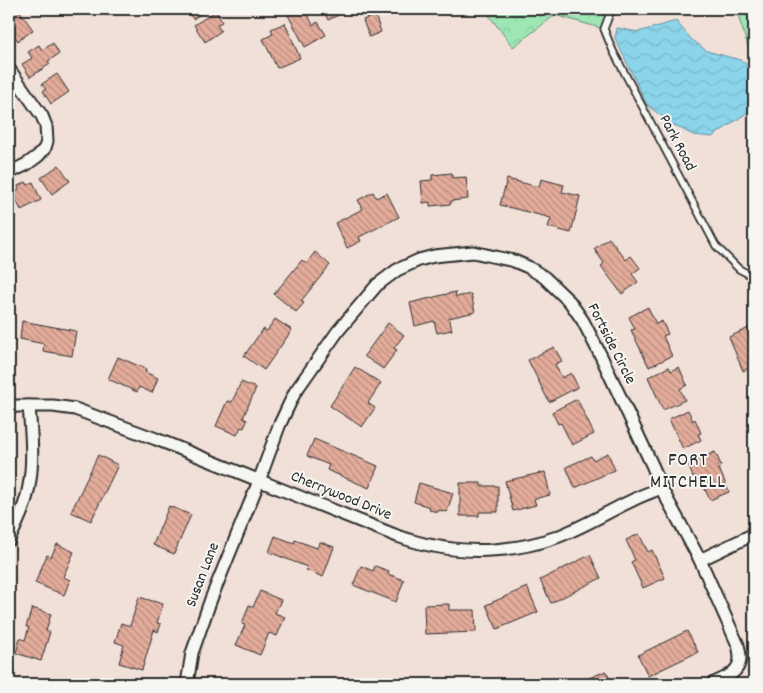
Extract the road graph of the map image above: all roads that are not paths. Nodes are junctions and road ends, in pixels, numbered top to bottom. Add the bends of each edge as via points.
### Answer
1 (615, 9) edge
2 (9, 69) edge
3 (9, 173) edge
4 (754, 277) edge
5 (28, 406) junction
6 (9, 407) edge
7 (258, 481) junction
8 (662, 488) junction
9 (754, 534) edge
10 (9, 540) edge
11 (700, 560) junction
12 (187, 684) edge
13 (712, 684) edge

1 - 4 lane, Park Road via 604,28 613,51 716,246 739,269
2 - 3 street via 42,116 47,141 38,156
5 - 6 street, Cherrywood Drive
5 - 7 street, Cherrywood Drive via 75,410
5 - 10 street via 32,466 29,488
7 - 8 street, Cherrywood Drive via 397,536 461,550 495,550 554,538
7 - 8 street, Fortside Circle via 295,392 338,331 377,285 397,270 419,260 473,252 528,267 544,277 570,302 601,356
7 - 12 street, Susan Lane via 192,653
8 - 11 street, Fortside Circle
9 - 11 street
11 - 13 street, Fortside Circle via 738,645 740,659 733,672

